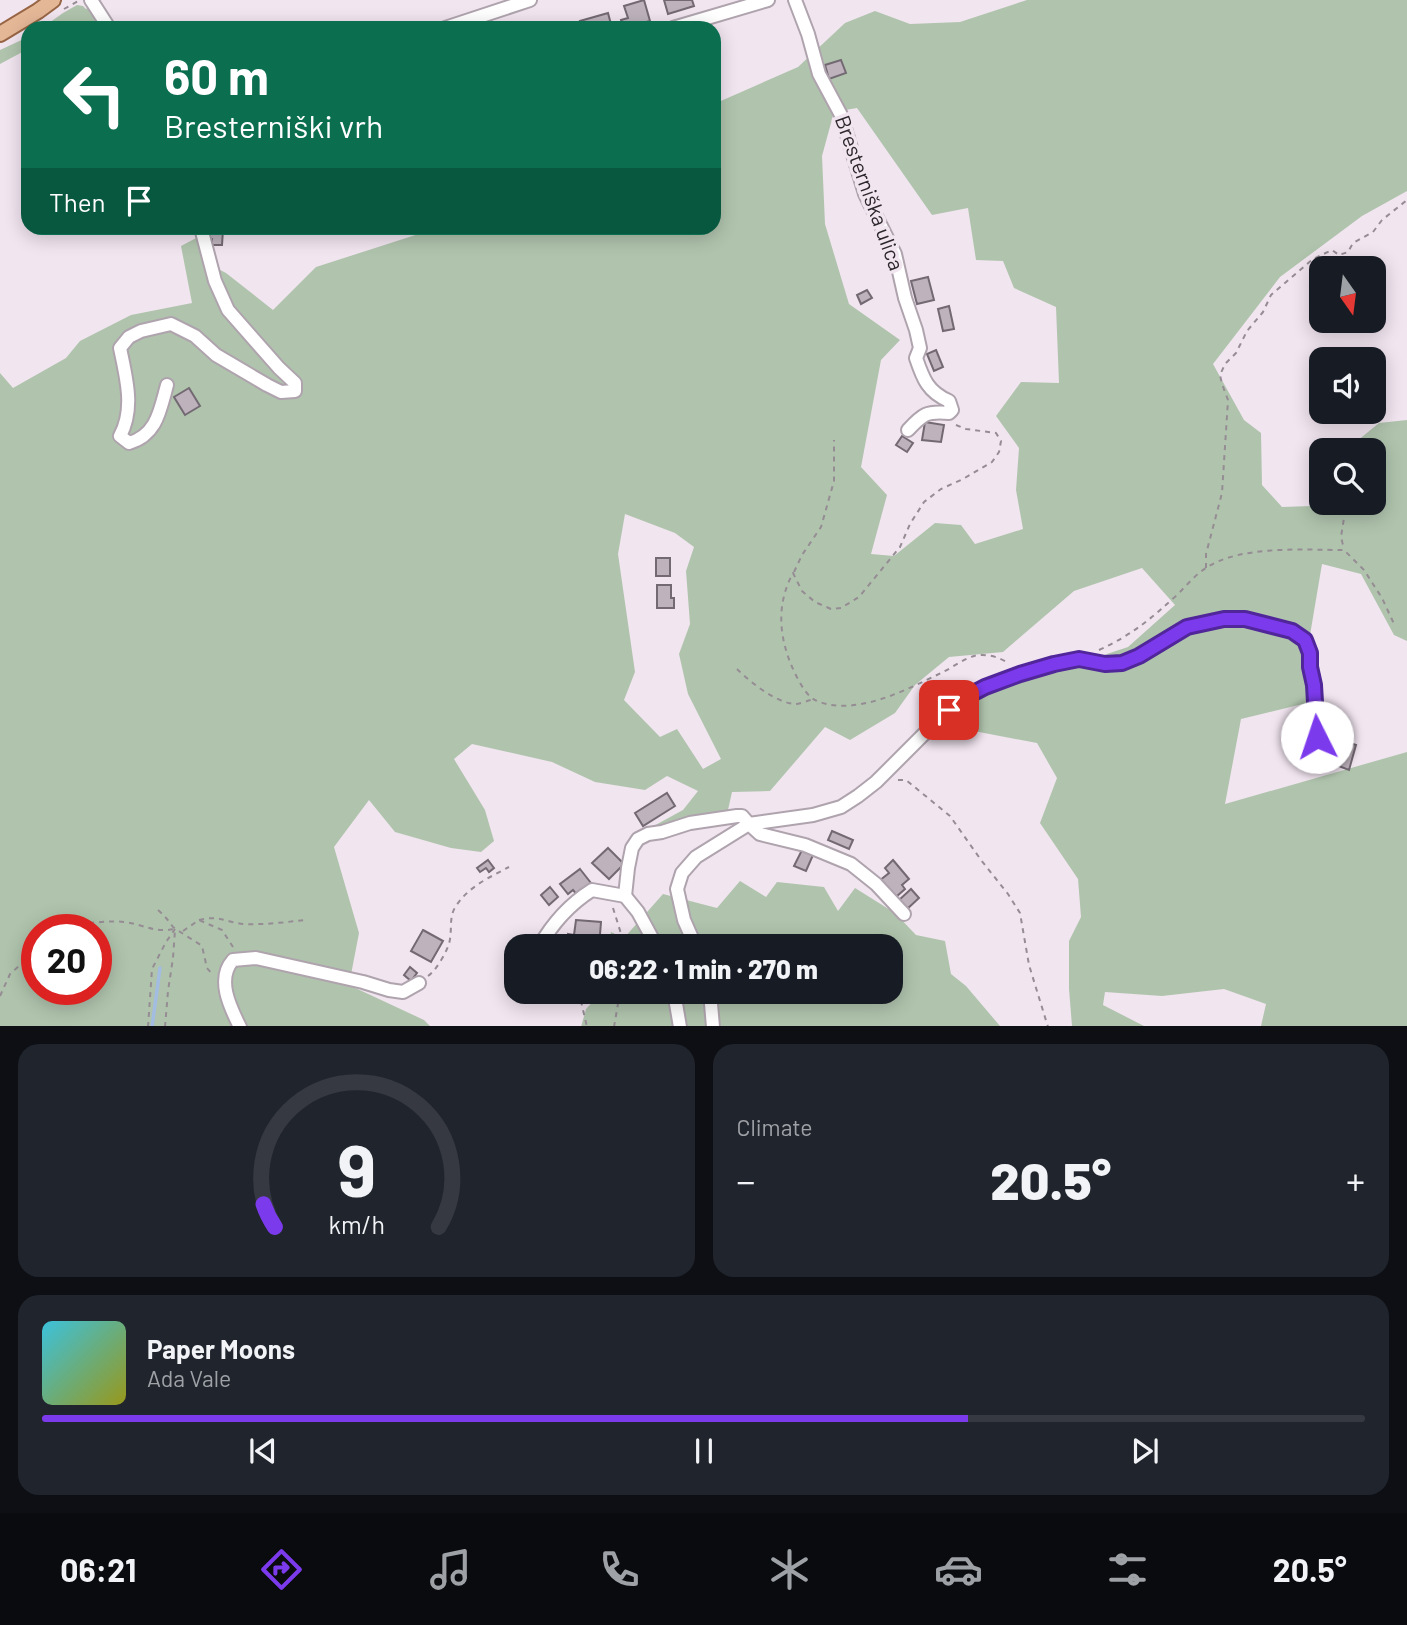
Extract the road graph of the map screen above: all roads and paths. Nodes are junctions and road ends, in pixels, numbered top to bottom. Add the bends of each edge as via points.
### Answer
1 (53, 0) edge
2 (79, 0) edge
3 (91, 0) edge
4 (530, 0) edge
5 (768, 0) edge
6 (795, 0) edge
7 (76, 3) dead end
8 (21, 21) edge
9 (21, 21) edge
10 (104, 21) edge
11 (483, 21) edge
12 (697, 21) edge
13 (0, 34) edge
14 (1407, 200) edge
15 (203, 235) edge
16 (167, 385) dead end
17 (949, 413) junction
18 (908, 430) dead end
19 (834, 440) dead end
20 (1344, 515) edge
21 (1344, 550) junction
22 (1206, 568) junction
23 (793, 573) junction
24 (1395, 626) dead end
25 (1079, 659) junction
26 (737, 669) dead end
27 (1020, 674) junction
28 (812, 699) junction
29 (1317, 737) dead end
30 (876, 782) junction
31 (749, 824) junction
32 (509, 867) dead end
33 (608, 894) junction
34 (625, 896) junction
35 (158, 910) dead end
36 (904, 914) dead end
37 (199, 920) junction
38 (306, 920) dead end
39 (112, 922) edge
40 (175, 929) junction
41 (183, 932) junction
42 (548, 934) edge
43 (621, 934) edge
44 (650, 934) edge
45 (690, 934) edge
46 (242, 958) junction
47 (21, 964) edge
48 (419, 983) joint
49 (225, 993) junction
50 (0, 996) edge
51 (582, 1004) edge
52 (618, 1004) edge
53 (676, 1004) edge
54 (711, 1004) edge
55 (148, 1026) edge
56 (165, 1026) edge
57 (240, 1026) edge
58 (587, 1026) edge
59 (614, 1026) edge
60 (680, 1026) edge
61 (713, 1026) edge
62 (1048, 1026) edge

1 - 8 main road
2 - 7 path
3 - 10 street
4 - 11 street
5 - 12 street
6 - 17 street, Bresterniška ulica via 820,74 841,115 865,194 895,254 920,348 916,358 922,377 937,396 949,401
9 - 13 main road
14 - 22 path via 1348,252 1339,255 1332,250 1313,258 1271,295 1225,364 1220,374 1228,400 1222,493
15 - 16 street via 228,310 295,383 295,391 281,393 171,324 141,331 120,348 128,404 120,436 128,443 153,427
17 - 18 street via 922,416
17 - 23 path via 952,423 965,429 996,433 1001,441 992,462 924,502 900,547 859,597 841,608 816,602 802,591
19 - 23 path via 834,481 821,527
20 - 21 path
21 - 22 path via 1244,553
21 - 24 path via 1364,570
22 - 25 path via 1147,622
23 - 28 path via 782,600 780,623 786,652
25 - 27 street
25 - 29 street via 1122,663 1187,627 1224,619 1245,619 1292,631 1305,640 1310,653
26 - 28 path via 778,698 794,704
27 - 28 path via 1005,660 972,656 871,701 842,707
27 - 30 street via 960,700
30 - 31 street via 841,807
30 - 62 path via 906,780 950,816 1007,894 1020,913 1029,965
31 - 34 street via 737,816 690,823 638,839 632,848
31 - 36 street via 760,834 851,864
31 - 45 street via 695,856 682,873 677,889
32 - 48 path via 475,886 455,907 450,940 434,972
33 - 34 street
33 - 42 street via 592,890 580,897
33 - 43 path
34 - 44 street
35 - 40 path
37 - 38 path via 213,917 270,924
37 - 41 path
37 - 46 path via 222,930
39 - 40 path
40 - 41 path
40 - 55 path via 152,969
40 - 56 path
41 - 49 path via 202,946 207,968
46 - 48 street via 403,992
46 - 49 street via 228,966
47 - 50 path via 9,974
49 - 57 street
51 - 58 path
52 - 59 path
53 - 60 street
54 - 61 street

